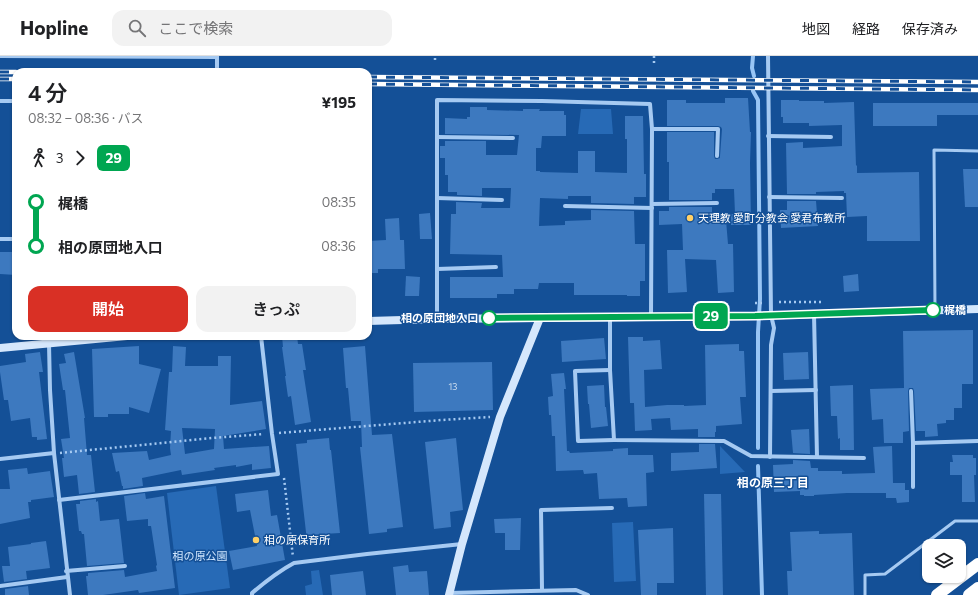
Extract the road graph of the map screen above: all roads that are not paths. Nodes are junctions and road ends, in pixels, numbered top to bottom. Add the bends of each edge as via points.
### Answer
1 (0, 56) edge
2 (134, 56) edge
3 (768, 56) edge
4 (217, 57) edge
5 (217, 68) edge
6 (0, 101) edge
7 (12, 101) edge
8 (652, 129) junction
9 (768, 136) junction
10 (437, 137) junction
11 (513, 138) dead end
12 (831, 138) dead end
13 (978, 150) edge
14 (717, 156) dead end
15 (769, 197) junction
16 (437, 198) junction
17 (842, 198) dead end
18 (502, 200) dead end
19 (718, 203) dead end
20 (565, 206) dead end
21 (652, 206) junction
22 (0, 239) edge
23 (12, 239) edge
24 (496, 267) dead end
25 (437, 269) junction
26 (978, 309) edge
27 (935, 310) junction
28 (814, 313) junction
29 (768, 315) junction
30 (610, 317) junction
31 (651, 317) junction
32 (540, 318) junction
33 (437, 319) junction
34 (372, 320) edge
35 (88, 340) edge
36 (261, 340) edge
37 (49, 344) junction
38 (0, 348) edge
39 (610, 370) junction
40 (816, 390) junction
41 (771, 391) junction
42 (911, 391) dead end
43 (614, 440) junction
44 (978, 441) edge
45 (913, 443) junction
46 (54, 453) junction
47 (770, 457) junction
48 (817, 457) junction
49 (864, 458) dead end
50 (0, 459) edge
51 (913, 487) dead end
52 (59, 500) junction
53 (612, 508) dead end
54 (978, 520) edge
55 (462, 544) junction
56 (978, 564) edge
57 (124, 566) dead end
58 (66, 571) junction
59 (67, 577) junction
60 (0, 586) edge
61 (978, 588) edge
62 (542, 590) junction
63 (449, 594) edge
64 (70, 595) edge
65 (252, 595) edge
66 (588, 595) edge
67 (866, 595) edge
68 (937, 595) edge
69 (969, 595) edge

1 - 2 street
2 - 4 street
3 - 9 street
4 - 5 street
6 - 7 street
8 - 10 street via 650,104 438,100
8 - 14 street via 718,129
8 - 21 street
9 - 12 street
9 - 15 street
10 - 11 street
10 - 16 street
13 - 27 lane via 934,150
15 - 17 street
15 - 29 street
16 - 18 street
16 - 25 street
19 - 21 street
20 - 21 street
21 - 31 street
22 - 23 street
24 - 25 street
25 - 33 street
26 - 27 street
27 - 28 street
28 - 29 street
28 - 40 street
29 - 31 street
29 - 41 street via 774,328 771,345
30 - 31 street
30 - 32 street
30 - 39 street
32 - 33 street
32 - 55 street via 500,417
33 - 34 street
35 - 37 street
36 - 52 street via 278,474
37 - 38 street
37 - 46 street
39 - 43 street
39 - 43 street via 575,371 578,441
40 - 41 street
40 - 48 street
41 - 47 street
42 - 45 street
43 - 47 street via 724,441 751,456
44 - 45 street
45 - 51 street
46 - 50 street
46 - 52 street
47 - 48 street
48 - 49 street
52 - 58 street
53 - 62 street via 541,510
54 - 67 lane via 956,521 885,574 865,575
55 - 63 street
55 - 65 street via 294,563 263,584
56 - 68 highway
57 - 58 street
58 - 59 street
59 - 60 street
59 - 64 street
61 - 69 highway
62 - 63 street
62 - 66 street via 576,590

